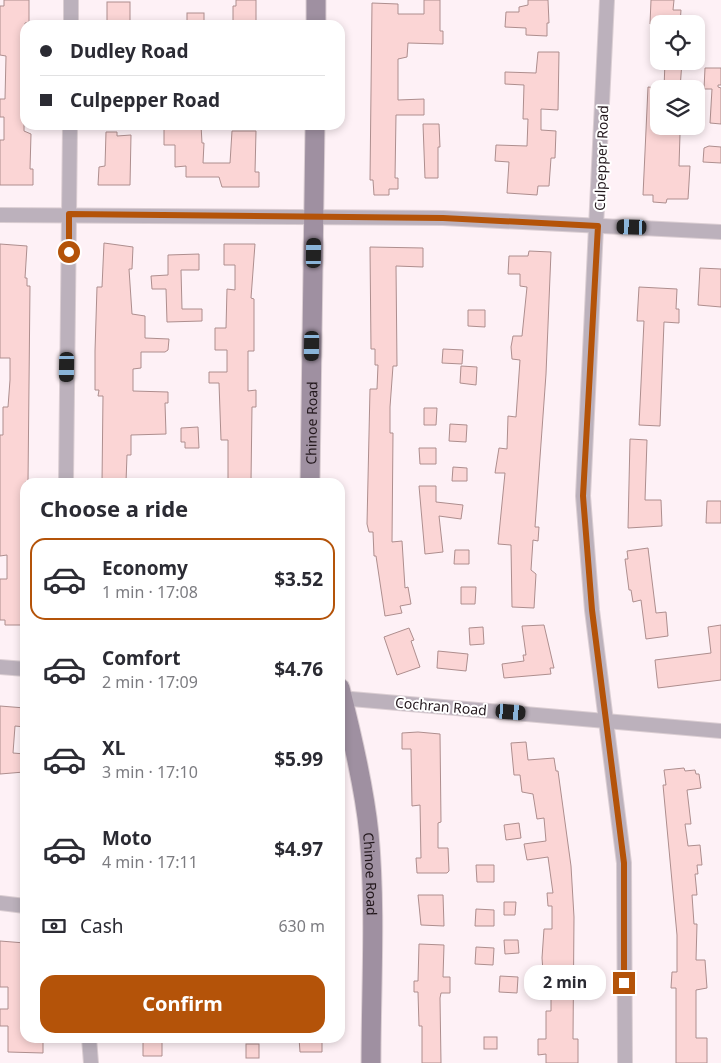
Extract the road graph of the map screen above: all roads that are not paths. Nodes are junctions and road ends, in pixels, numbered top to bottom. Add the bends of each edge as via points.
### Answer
1 (71, 0) edge
2 (316, 0) edge
3 (608, 0) edge
4 (71, 20) edge
5 (316, 20) edge
6 (70, 130) edge
7 (315, 130) edge
8 (69, 214) junction
9 (0, 215) edge
10 (314, 217) junction
11 (598, 226) junction
12 (721, 232) edge
13 (66, 478) edge
14 (310, 478) edge
15 (0, 667) edge
16 (20, 669) edge
17 (345, 694) edge
18 (345, 712) edge
19 (606, 721) junction
20 (721, 731) edge
21 (0, 903) edge
22 (20, 905) edge
23 (89, 1043) edge
24 (91, 1063) edge
25 (371, 1063) edge
26 (624, 1063) edge

1 - 4 street
2 - 5 street
3 - 11 street, Culpepper Road
6 - 8 street
7 - 10 street, Chinoe Road
8 - 9 street
8 - 10 street
8 - 13 street
10 - 11 street via 443,218
10 - 14 street, Chinoe Road
11 - 12 street
11 - 19 street, Culpepper Road via 583,496 592,610
15 - 16 street
17 - 19 street, Cochran Road
18 - 25 street, Chinoe Road via 369,832 373,928
19 - 20 street, Cochran Road
19 - 26 street, Culpepper Road via 624,863
21 - 22 street
23 - 24 street

